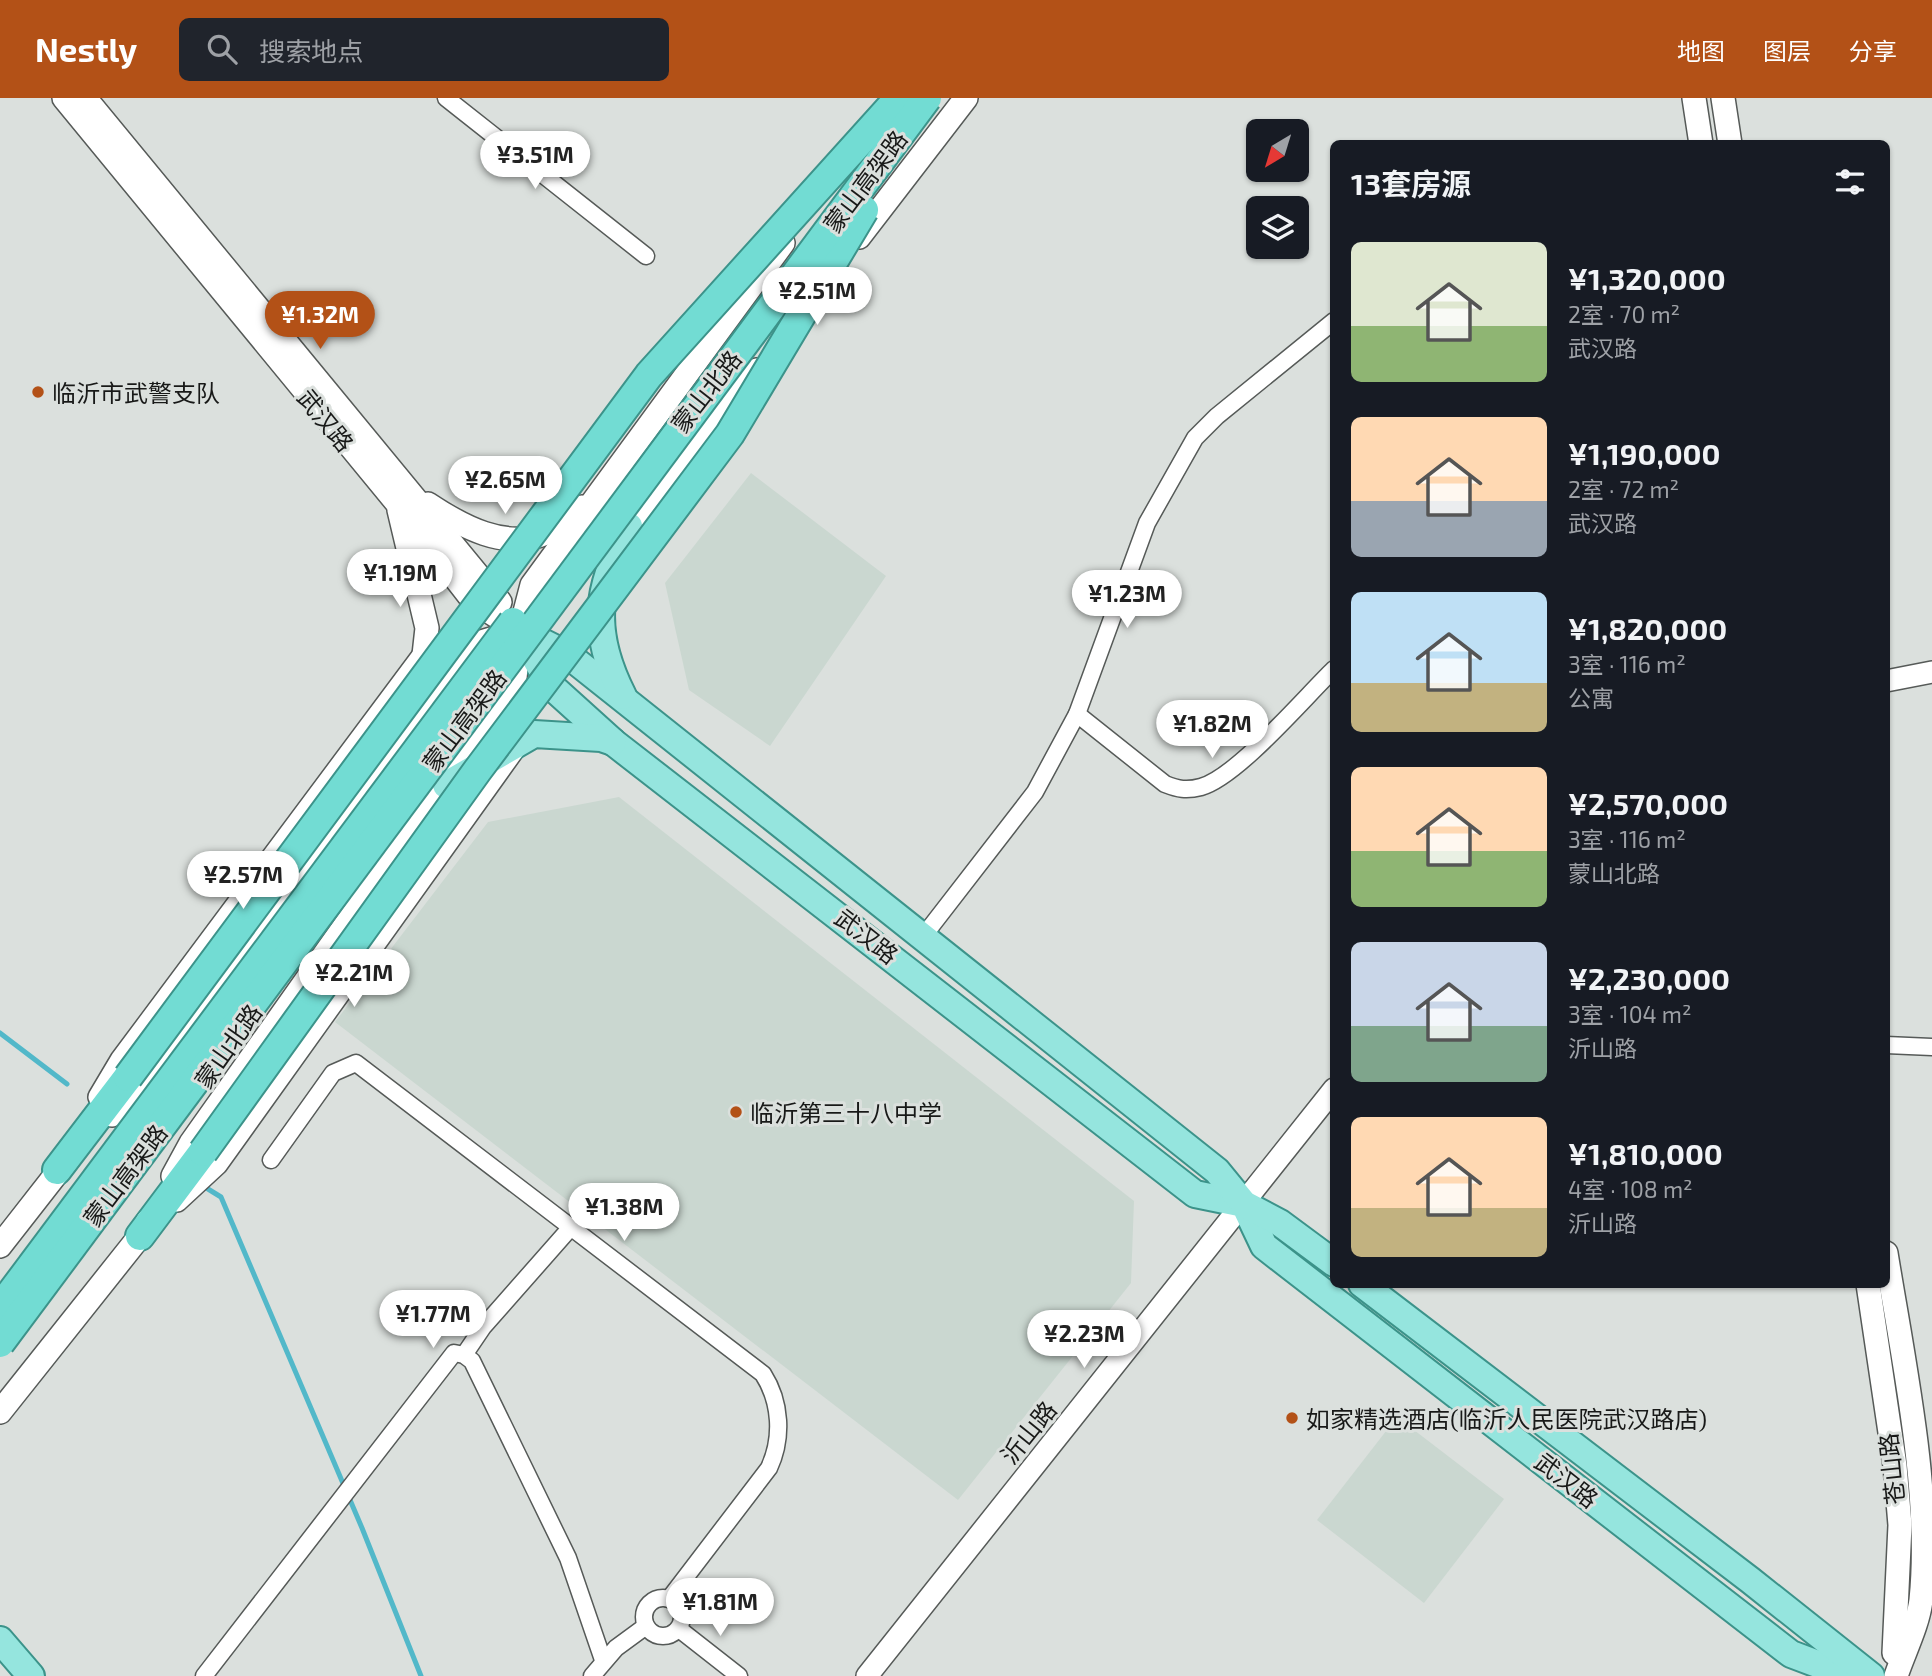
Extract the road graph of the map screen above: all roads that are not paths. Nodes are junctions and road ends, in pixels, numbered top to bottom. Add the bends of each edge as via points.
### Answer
1 (64, 98) edge
2 (85, 98) edge
3 (446, 98) edge
4 (888, 98) edge
5 (901, 98) edge
6 (929, 98) edge
7 (966, 98) edge
8 (1694, 98) edge
9 (1723, 98) edge
10 (1700, 140) edge
11 (1729, 140) edge
12 (646, 256) dead end
13 (1330, 324) edge
14 (601, 492) junction
15 (402, 497) junction
16 (629, 526) junction
17 (520, 631) junction
18 (427, 650) junction
19 (1932, 672) edge
20 (1330, 673) edge
21 (1890, 680) edge
22 (625, 701) junction
23 (415, 714) junction
24 (1077, 714) junction
25 (521, 740) junction
26 (613, 743) junction
27 (446, 785) junction
28 (922, 938) junction
29 (1890, 1045) edge
30 (1932, 1047) edge
31 (1330, 1094) edge
32 (271, 1160) dead end
33 (57, 1170) junction
34 (1244, 1204) junction
35 (572, 1226) junction
36 (140, 1236) junction
37 (0, 1246) edge
38 (1330, 1260) edge
39 (1890, 1279) edge
40 (1367, 1288) edge
41 (1869, 1288) edge
42 (0, 1308) edge
43 (0, 1343) edge
44 (464, 1355) junction
45 (0, 1412) edge
46 (668, 1599) junction
47 (646, 1626) junction
48 (679, 1629) junction
49 (0, 1640) edge
50 (603, 1660) junction
51 (31, 1676) edge
52 (204, 1676) edge
53 (592, 1676) edge
54 (739, 1676) edge
55 (867, 1676) edge
56 (1849, 1676) edge
57 (1871, 1676) edge
58 (1894, 1676) edge

1 - 15 main road, 武汉路
2 - 15 main road, 武汉路
3 - 12 street
4 - 14 main road, 蒙山北路
5 - 33 highway, bridge via 649,375
5 - 42 highway, 蒙山高架路, bridge
6 - 36 highway, bridge via 730,434 477,771
6 - 43 highway, 蒙山高架路, bridge
7 - 16 main road, 蒙山北路 via 713,426
8 - 10 main road
9 - 11 main road
13 - 24 street via 1195,438 1146,523
14 - 15 main road via 547,533 510,540 457,523
14 - 17 main road, 蒙山北路 via 533,585
15 - 17 main road, 武汉路 via 474,603
15 - 18 main road via 427,628
16 - 17 main road, 蒙山北路 via 559,609
16 - 22 main road via 602,591 600,631
17 - 22 main road, 武汉路 via 568,655
17 - 23 main road, 蒙山北路 via 471,645
17 - 26 main road, 武汉路 via 551,686
17 - 27 main road, 蒙山北路 via 514,687
18 - 23 main road
18 - 33 street via 121,1059
19 - 21 street
20 - 24 street via 1229,772 1203,786 1181,790 1165,784
22 - 28 main road, 武汉路
23 - 33 main road, 蒙山北路 via 141,1085
24 - 28 street via 1035,792
25 - 26 main road via 534,734 601,738
25 - 27 main road
25 - 36 street via 217,1164
26 - 34 main road, 武汉路 via 1195,1194
27 - 36 main road, 蒙山北路 via 191,1143
28 - 34 main road, 武汉路 via 1217,1171
29 - 30 street
31 - 34 street, 沂山路
32 - 35 street via 333,1073 356,1063
33 - 37 main road, 蒙山北路
34 - 38 main road, 武汉路 via 1280,1223
34 - 55 street, 沂山路
34 - 56 main road, 武汉路 via 1264,1246 1790,1654
35 - 44 street
35 - 46 street via 763,1374 778,1406 776,1453 769,1468
36 - 45 main road, 蒙山北路
39 - 58 main road, 苍山路 via 1921,1476 1923,1525 1921,1601
40 - 57 main road, 武汉路
41 - 58 main road, 苍山路 via 1900,1525
44 - 50 street via 472,1361 568,1558
44 - 52 street via 454,1353
46 - 47 street via 656,1599 646,1608
46 - 48 street via 682,1611
47 - 48 street via 662,1637
47 - 50 street
48 - 54 street
49 - 51 main road
50 - 53 street

